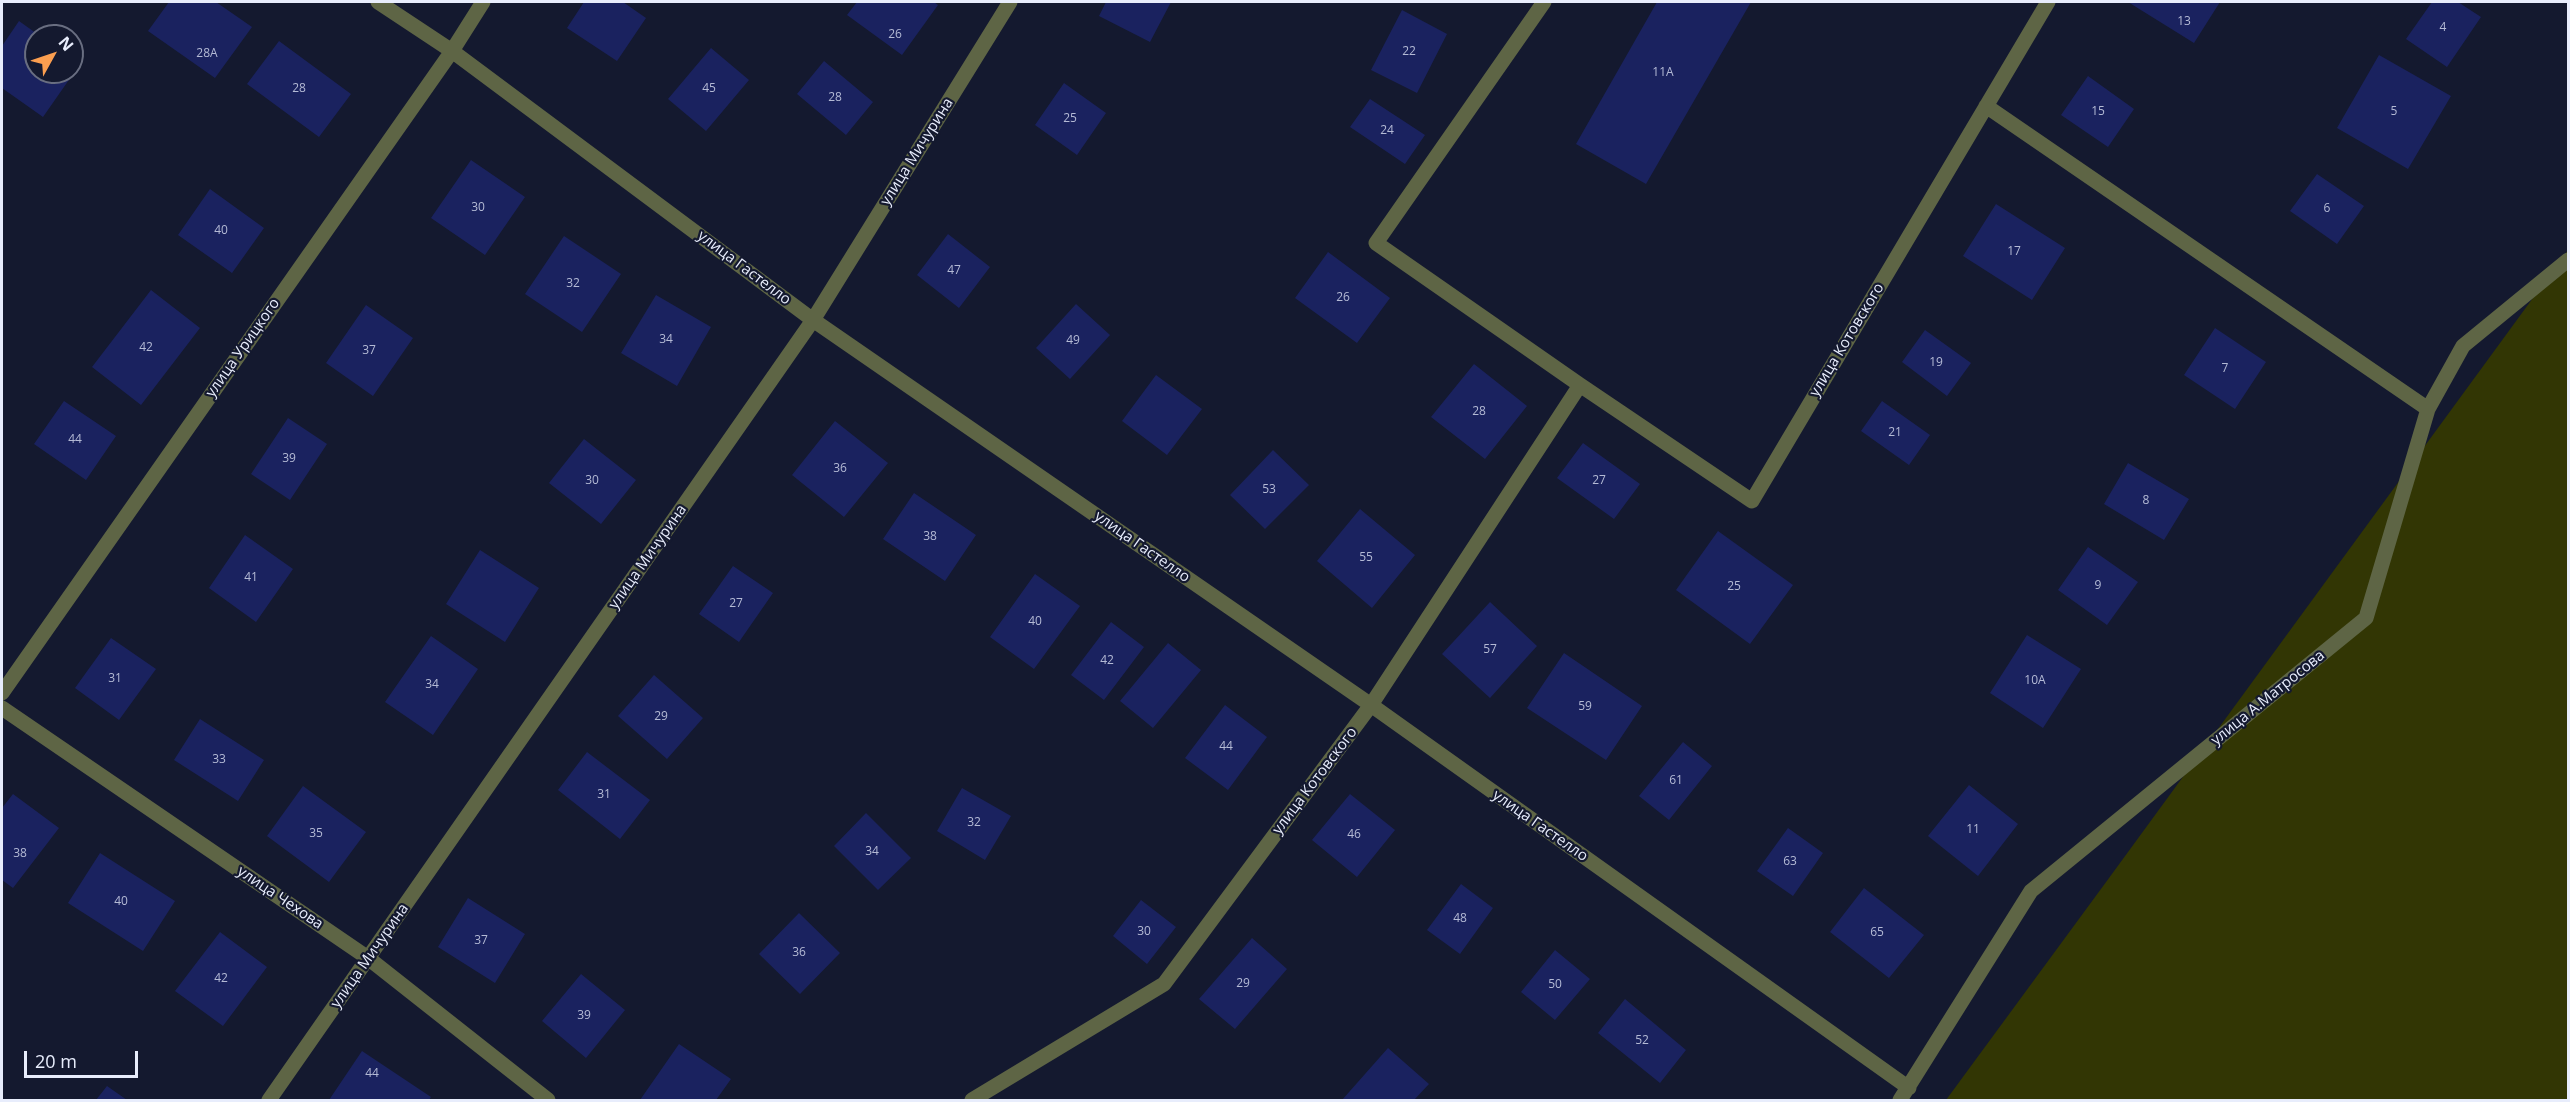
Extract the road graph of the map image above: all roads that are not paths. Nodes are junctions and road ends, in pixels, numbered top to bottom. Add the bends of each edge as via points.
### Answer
1 (378, 2) edge
2 (483, 2) edge
3 (1010, 2) edge
4 (1544, 2) edge
5 (2048, 2) edge
6 (452, 51) junction
7 (1986, 106) junction
8 (2568, 260) edge
9 (813, 320) junction
10 (1580, 385) junction
11 (2428, 409) junction
12 (2, 693) edge
13 (1371, 705) junction
14 (2, 708) edge
15 (368, 958) junction
16 (1904, 1094) edge
17 (269, 1101) edge
18 (548, 1101) edge
19 (972, 1101) edge

1 - 6 street, улица Гастелло
2 - 6 street, улица Урицкого
3 - 9 street, улица Мичурина
4 - 10 street, улица Котовского via 1376,243
5 - 7 street, улица Котовского
6 - 9 street, улица Гастелло
6 - 12 street, улица Урицкого
7 - 10 street, улица Котовского via 1752,501
7 - 11 street
8 - 11 street, улица А.Матросова via 2463,346
9 - 13 street, улица Гастелло
9 - 15 street, улица Мичурина
10 - 13 street, улица Котовского
11 - 16 street, улица А.Матросова via 2366,618 2031,891
13 - 16 street, улица Гастелло
13 - 19 street, улица Котовского via 1164,984
14 - 15 street, улица Чехова
15 - 17 street, улица Мичурина
15 - 18 street, улица Чехова

